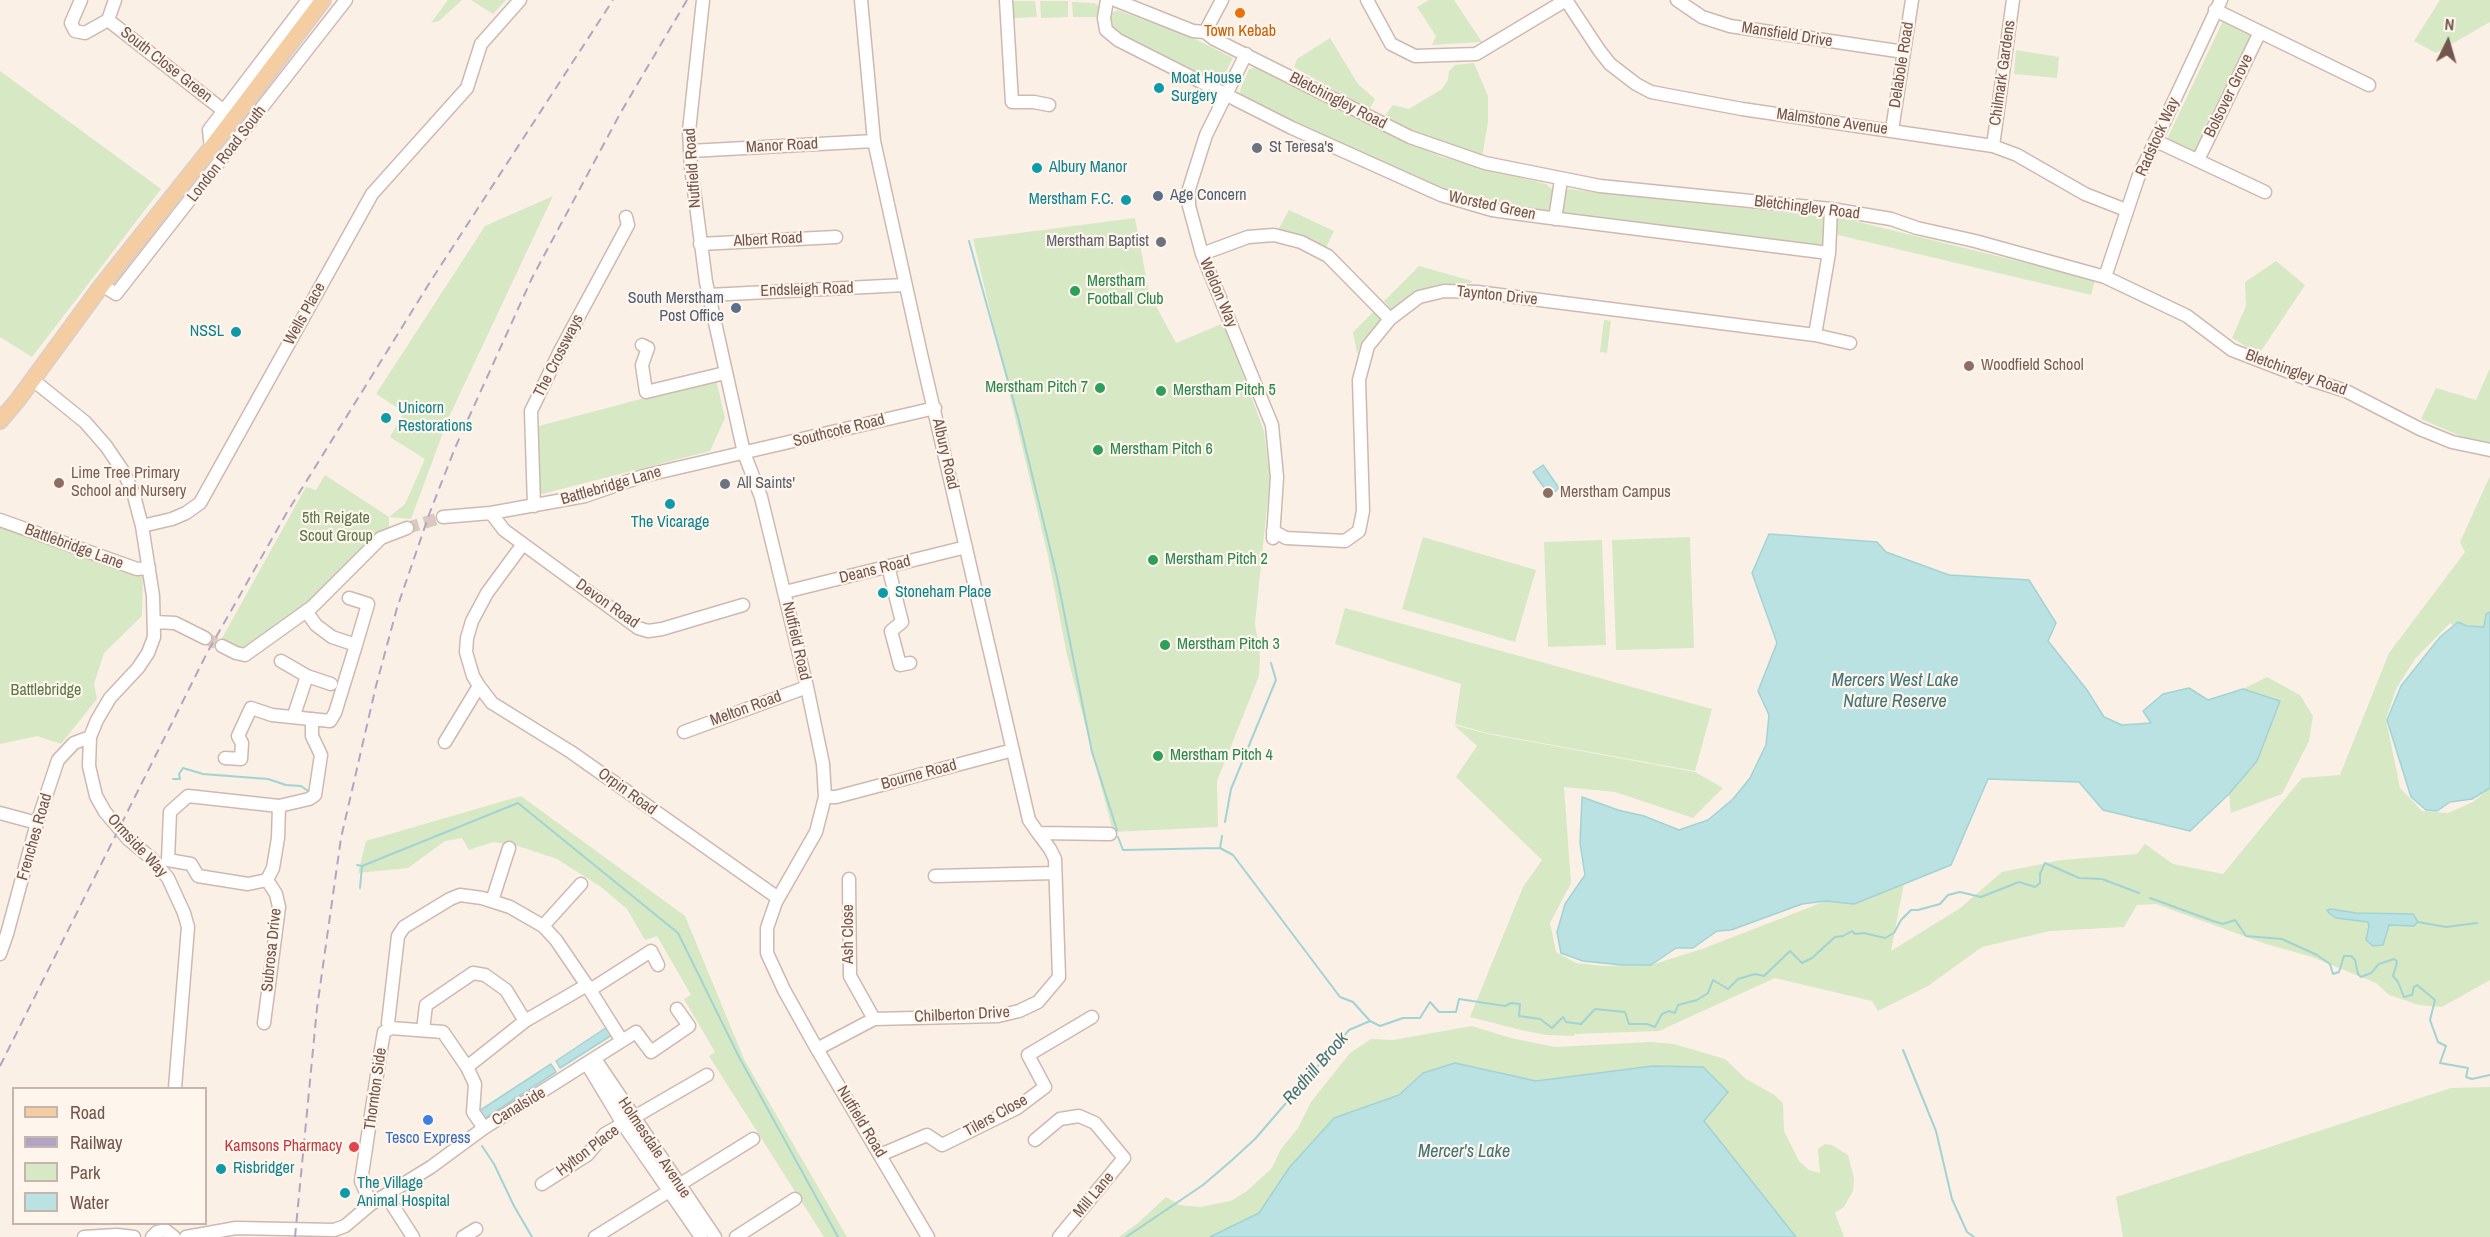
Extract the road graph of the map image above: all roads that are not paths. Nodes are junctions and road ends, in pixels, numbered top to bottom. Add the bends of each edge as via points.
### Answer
1 (81, 0) edge
2 (115, 0) edge
3 (308, 0) edge
4 (324, 0) edge
5 (346, 0) edge
6 (520, 0) edge
7 (703, 0) edge
8 (861, 0) edge
9 (1006, 0) edge
10 (1107, 0) edge
11 (1115, 0) edge
12 (1222, 0) edge
13 (1366, 0) edge
14 (1566, 0) edge
15 (1677, 0) edge
16 (1912, 0) edge
17 (2013, 0) edge
18 (2218, 5) edge
19 (108, 20) junction
20 (1205, 32) junction
21 (2260, 32) junction
22 (1904, 52) junction
23 (1246, 54) junction
24 (2369, 85) dead end
25 (1227, 93) junction
26 (1049, 105) dead end
27 (224, 111) junction
28 (1892, 130) junction
29 (874, 141) junction
30 (2156, 141) junction
31 (1993, 146) junction
32 (211, 148) junction
33 (690, 151) junction
34 (2198, 160) junction
35 (1561, 180) junction
36 (2265, 192) dead end
37 (1831, 209) junction
38 (2126, 210) junction
39 (626, 217) dead end
40 (1555, 219) junction
41 (836, 237) dead end
42 (700, 244) junction
43 (1829, 253) junction
44 (1202, 254) junction
45 (2105, 277) junction
46 (102, 285) junction
47 (905, 285) junction
48 (709, 294) junction
49 (1390, 319) junction
50 (1815, 335) junction
51 (1850, 343) dead end
52 (642, 345) dead end
53 (725, 373) junction
54 (33, 380) junction
55 (935, 408) junction
56 (0, 421) edge
57 (2490, 450) edge
58 (744, 453) junction
59 (534, 506) junction
60 (491, 513) junction
61 (442, 517) tunnel mouth
62 (0, 520) edge
63 (142, 526) junction
64 (407, 528) tunnel mouth
65 (1273, 535) joint
66 (523, 544) junction
67 (966, 547) junction
68 (888, 566) junction
69 (149, 568) junction
70 (785, 592) junction
71 (349, 598) dead end
72 (743, 605) dead end
73 (306, 612) junction
74 (155, 622) junction
75 (205, 638) tunnel mouth
76 (356, 645) junction
77 (222, 646) tunnel mouth
78 (281, 662) dead end
79 (910, 663) dead end
80 (307, 676) junction
81 (331, 684) dead end
82 (479, 686) junction
83 (807, 687) junction
84 (294, 715) junction
85 (312, 719) junction
86 (684, 732) dead end
87 (90, 737) junction
88 (445, 742) dead end
89 (1013, 750) junction
90 (225, 758) dead end
91 (825, 797) junction
92 (279, 806) junction
93 (0, 813) edge
94 (37, 823) junction
95 (1038, 833) junction
96 (1110, 834) dead end
97 (509, 848) dead end
98 (1055, 873) junction
99 (935, 876) dead end
100 (849, 879) dead end
101 (267, 880) junction
102 (581, 884) dead end
103 (778, 898) junction
104 (487, 899) junction
105 (543, 926) junction
106 (4, 934) edge
107 (0, 954) edge
108 (658, 965) dead end
109 (589, 988) junction
110 (678, 1009) dead end
111 (1092, 1017) dead end
112 (874, 1019) junction
113 (525, 1021) junction
114 (264, 1023) dead end
115 (391, 1028) junction
116 (423, 1030) junction
117 (622, 1041) junction
118 (816, 1049) junction
119 (591, 1061) junction
120 (467, 1067) junction
121 (707, 1074) dead end
122 (175, 1087) edge
123 (628, 1120) junction
124 (484, 1128) junction
125 (753, 1139) dead end
126 (1035, 1140) dead end
127 (880, 1155) junction
128 (542, 1184) dead end
129 (674, 1187) junction
130 (386, 1195) junction
131 (795, 1200) dead end
132 (372, 1204) junction
133 (168, 1230) edge
134 (411, 1236) edge
135 (84, 1237) edge
136 (134, 1237) edge
137 (152, 1237) edge
138 (186, 1237) edge
139 (595, 1237) edge
140 (701, 1237) edge
141 (715, 1237) edge
142 (736, 1237) edge
143 (928, 1237) edge
144 (1059, 1237) edge

1 - 19 street, South Close Green via 71,23 75,31 85,33
2 - 19 street, South Close Green
3 - 27 street, London Road South
4 - 32 main road, London Road South
5 - 46 street, London Road South via 116,294
6 - 63 street, Wells Place via 481,44 467,88 372,194 200,503 172,519
7 - 33 street, Nutfield Road
8 - 29 street, Albury Road
9 - 26 street via 1012,102
10 - 25 street, Worsted Green via 1106,30 1118,40
11 - 20 street, Bletchingley Road via 1193,31
12 - 20 street
13 - 14 street via 1391,44 1415,56 1476,54
14 - 28 street, Malmstone Avenue via 1610,64 1651,92
15 - 22 street, Mansfield Drive via 1702,16 1730,26
16 - 22 street, Delabole Road
17 - 31 street, Chilmark Gardens
18 - 21 street
18 - 30 street, Radstock Way
19 - 27 street, South Close Green
20 - 23 street, Bletchingley Road
21 - 24 street
21 - 34 street, Bolsover Grove
22 - 28 street, Delabole Road
23 - 25 street, Weldon Way
23 - 35 street, Bletchingley Road via 1410,137 1485,163
25 - 40 street, Worsted Green via 1292,128 1441,195 1492,210
25 - 44 street, Weldon Way via 1206,135 1189,189 1189,206
27 - 32 street, London Road South via 209,130
28 - 31 street, Malmstone Avenue
29 - 33 street, Manor Road
29 - 47 street, Albury Road
30 - 34 street
30 - 38 street, Radstock Way
31 - 38 street, Malmstone Avenue via 2017,155 2085,194
32 - 46 main road, London Road South
33 - 42 street, Nutfield Road
34 - 36 street
35 - 37 street, Bletchingley Road
35 - 40 street
37 - 43 street
37 - 45 street, Bletchingley Road via 1891,219
38 - 45 street, Radstock Way
39 - 59 street, The Crossways via 628,225 531,411
40 - 43 street, Worsted Green
41 - 42 street, Albert Road
42 - 48 street, Nutfield Road
43 - 50 street
44 - 49 street via 1248,237 1274,235 1300,242 1328,256
44 - 65 street, Weldon Way via 1272,425 1277,477
45 - 57 street, Bletchingley Road via 2187,316 2232,350 2346,391 2452,442
46 - 54 main road, London Road South
47 - 48 street, Endsleigh Road
47 - 55 street, Albury Road
48 - 53 street, Nutfield Road
49 - 50 street, Taynton Drive via 1419,297 1444,291 1477,292
49 - 65 street, Taynton Drive via 1368,346 1359,380 1363,511 1359,531 1345,542
50 - 51 street, Taynton Drive
52 - 53 street via 648,348 642,365 646,392
53 - 58 street, Nutfield Road
54 - 56 main road, London Road South
54 - 63 street, Ormside Way via 106,446 133,492
55 - 58 street, Southcote Road
55 - 67 street, Albury Road
58 - 59 street, Battlebridge Lane
58 - 70 street, Nutfield Road via 761,497
59 - 60 street, Battlebridge Lane
60 - 61 street, Battlebridge Lane
60 - 66 street, Devon Road via 504,530
62 - 69 street, Battlebridge Lane via 137,569
63 - 69 street, Ormside Way
64 - 73 street via 381,538
66 - 72 street, Devon Road via 648,631
66 - 82 street, Orpin Road via 471,621 466,652
67 - 68 street, Deans Road
67 - 89 street, Albury Road
68 - 70 street, Deans Road
68 - 79 street via 902,622 891,631 900,665
69 - 74 street, Ormside Way
70 - 83 street, Nutfield Road
71 - 76 street via 368,604
73 - 76 street via 332,637
73 - 77 street via 245,655
74 - 75 street via 175,623
74 - 87 street, Ormside Way via 148,653 110,698
76 - 85 street via 335,713 330,721
78 - 80 street
80 - 81 street
80 - 84 street
82 - 88 street
82 - 103 street, Orpin Road via 492,702 514,718 571,752
83 - 86 street, Melton Road
83 - 91 street, Nutfield Road via 823,764
84 - 85 street
84 - 90 street via 250,708 238,736 242,759
85 - 92 street via 312,736 321,755 315,795
87 - 94 street, Frenches Road via 74,742 58,760
87 - 122 street, Ormside Way via 89,766 96,796 128,839 168,878 188,927
89 - 91 street, Bourne Road
89 - 95 street, Albury Road via 1029,822
91 - 103 street, Nutfield Road via 816,832
92 - 101 street via 278,838
92 - 101 street via 188,796 170,812 168,860 191,864 198,876 248,884
93 - 94 street
94 - 106 street, Frenches Road
95 - 96 street
95 - 98 street, Chilberton Drive via 1055,859
97 - 104 street
98 - 99 street
98 - 112 street, Chilberton Drive via 1059,977 1038,1002 998,1016
100 - 112 street, Ash Close via 850,976
101 - 114 street, Subrosa Drive via 279,907
102 - 105 street
103 - 118 street, Nutfield Road via 767,928 767,953
104 - 105 street
104 - 115 street via 460,895 400,931 388,1023
105 - 109 street
106 - 107 street, Frenches Road
108 - 109 street via 651,951
109 - 113 street
109 - 117 street
110 - 117 street via 689,1026 651,1052 636,1032
111 - 127 street, Tilers Close via 1028,1055 1045,1087 1017,1108 942,1144 927,1135
112 - 118 street, Chilberton Drive
113 - 116 street via 506,990 474,973 429,1002
113 - 120 street
115 - 116 street, Thornton Side
115 - 132 street, Thornton Side via 384,1032 361,1181
116 - 120 street, Thornton Side via 443,1032
117 - 119 street, Canalside
118 - 127 street, Nutfield Road
119 - 123 street, Holmesdale Avenue
119 - 124 street, Canalside
120 - 124 street, Thornton Side via 475,1084 473,1112
121 - 123 street, Hylton Place
123 - 128 street, Hylton Place via 605,1134 587,1155
123 - 129 street, Holmesdale Avenue
124 - 130 street, Canalside
125 - 129 street
126 - 144 street, Mill Lane via 1060,1119 1079,1116 1095,1123 1124,1158
127 - 143 street, Nutfield Road
129 - 139 street
129 - 140 street, Holmesdale Avenue
129 - 141 street, Holmesdale Avenue
130 - 132 street, Canalside
130 - 134 street
131 - 142 street
132 - 138 street, Canalside via 334,1230 236,1227
133 - 137 street
135 - 136 street

